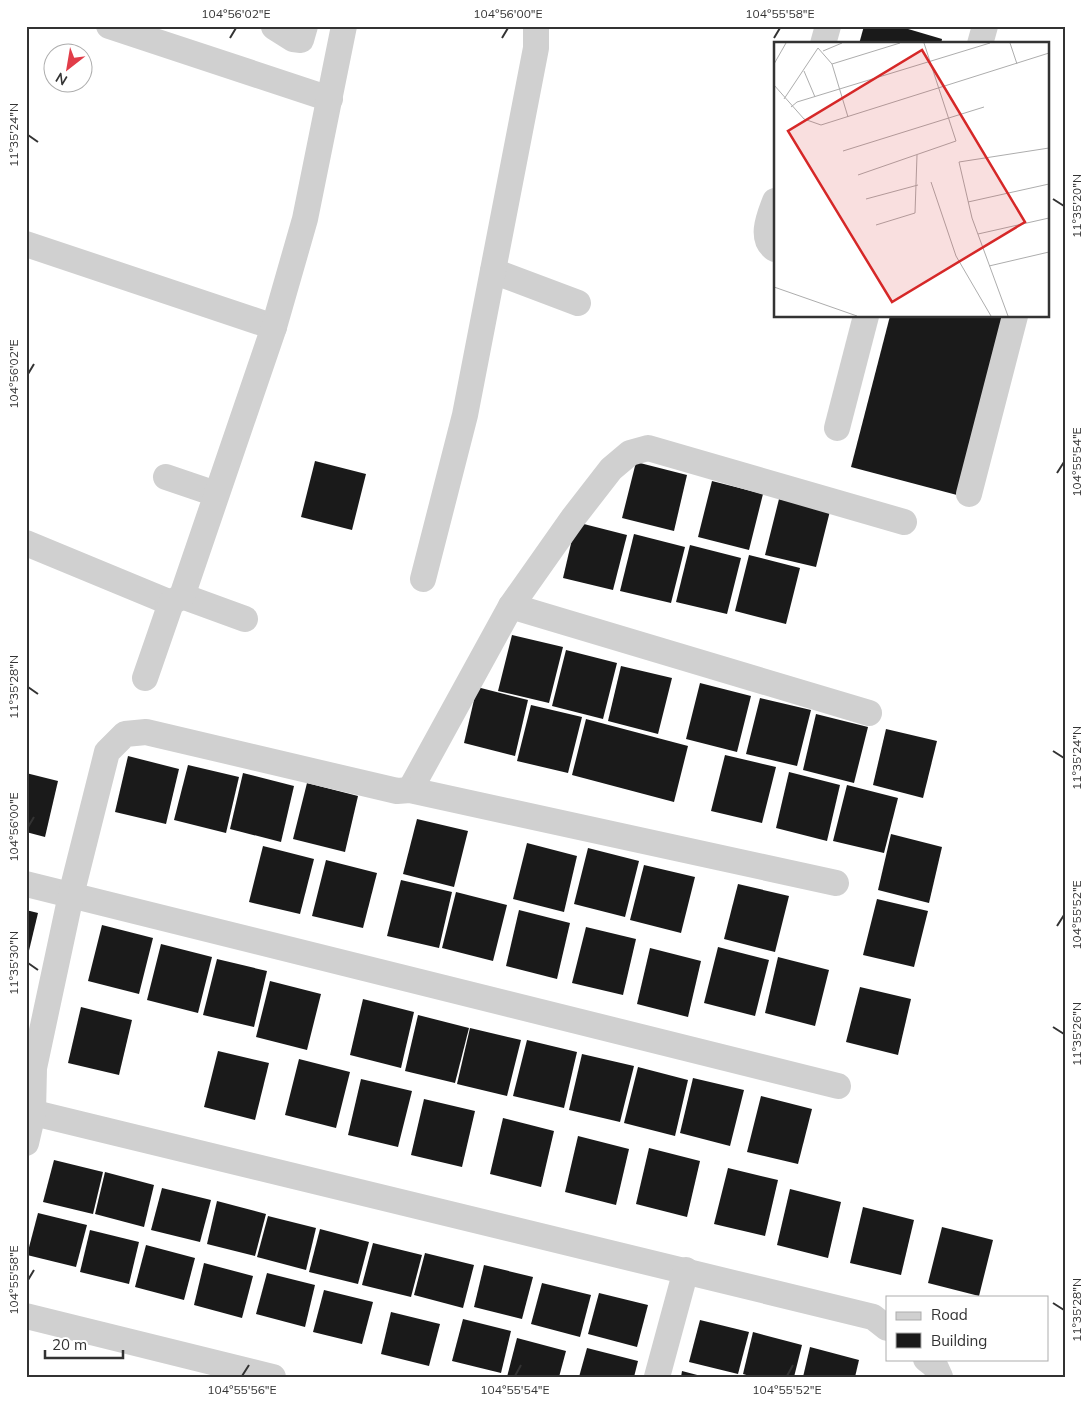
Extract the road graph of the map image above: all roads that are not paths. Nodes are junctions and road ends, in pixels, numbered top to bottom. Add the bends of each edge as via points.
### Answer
1 (109, 26) edge
2 (305, 26) edge
3 (344, 26) edge
4 (536, 26) edge
5 (828, 26) edge
6 (986, 26) edge
7 (274, 27) edge
8 (824, 42) edge
9 (981, 42) edge
10 (330, 100) junction
11 (774, 204) edge
12 (26, 244) edge
13 (774, 248) edge
14 (493, 271) junction
15 (578, 304) dead end
16 (865, 318) edge
17 (1014, 318) edge
18 (274, 327) junction
19 (837, 428) dead end
20 (166, 477) dead end
21 (216, 494) junction
22 (969, 494) dead end
23 (904, 522) dead end
24 (26, 543) edge
25 (423, 579) dead end
26 (176, 600) junction
27 (511, 606) junction
28 (245, 619) dead end
29 (145, 678) dead end
30 (870, 713) dead end
31 (410, 790) junction
32 (836, 883) dead end
33 (26, 884) edge
34 (71, 895) junction
35 (838, 1086) dead end
36 (30, 1112) edge
37 (26, 1143) edge
38 (686, 1270) junction
39 (26, 1316) edge
40 (886, 1327) edge
41 (927, 1360) edge
42 (273, 1377) edge
43 (658, 1377) edge
44 (940, 1377) edge

1 - 10 street
2 - 7 street via 301,40 293,39
3 - 10 street
4 - 14 street via 536,48
5 - 8 street
6 - 9 street
10 - 18 street via 305,219
11 - 13 street via 766,235 769,245
12 - 18 street
14 - 15 street
14 - 25 street via 465,415
16 - 19 street
17 - 22 street
18 - 21 street
20 - 21 street
21 - 26 street
23 - 27 street via 648,448 630,453 611,469
24 - 26 street
26 - 28 street
26 - 29 street
27 - 30 street
27 - 31 street
31 - 32 street
31 - 34 street via 397,791 146,732 125,734 107,752
33 - 34 street
34 - 35 street
34 - 36 street via 34,1068
36 - 37 street
36 - 38 street
38 - 40 street via 873,1317
38 - 43 street
39 - 42 street
41 - 44 street via 935,1366

